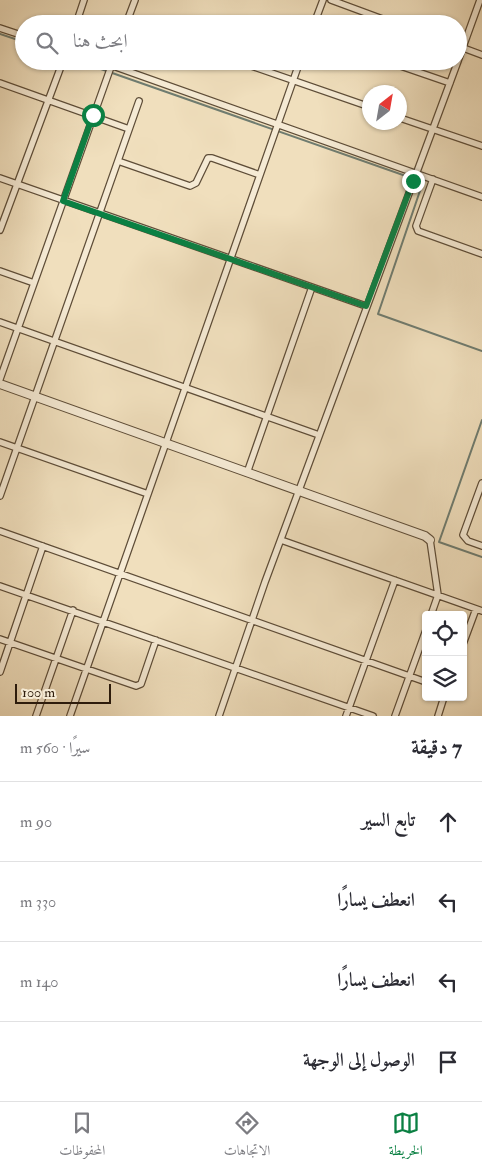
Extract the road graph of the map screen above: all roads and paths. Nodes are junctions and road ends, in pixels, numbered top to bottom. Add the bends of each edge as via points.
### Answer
1 (84, 0) edge
2 (135, 0) edge
3 (323, 0) edge
4 (331, 0) edge
5 (480, 0) edge
6 (79, 15) edge
7 (130, 15) edge
8 (317, 15) edge
9 (372, 15) edge
10 (0, 28) edge
11 (467, 32) edge
12 (15, 33) edge
13 (467, 49) edge
14 (482, 54) edge
15 (60, 70) edge
16 (109, 70) edge
17 (131, 70) edge
18 (262, 70) edge
19 (297, 70) edge
20 (412, 70) edge
21 (455, 70) edge
22 (293, 81) junction
23 (0, 83) edge
24 (450, 83) junction
25 (49, 100) junction
26 (139, 101) dead end
27 (362, 104) edge
28 (93, 115) junction
29 (407, 120) edge
30 (278, 124) junction
31 (129, 129) junction
32 (433, 129) junction
33 (482, 146) edge
34 (118, 161) junction
35 (416, 173) junction
36 (260, 175) junction
37 (0, 178) edge
38 (433, 179) junction
39 (18, 184) junction
40 (482, 196) edge
41 (63, 201) junction
42 (99, 213) junction
43 (0, 230) edge
44 (482, 254) edge
45 (231, 259) junction
46 (0, 271) edge
47 (34, 282) junction
48 (312, 288) junction
49 (366, 306) junction
50 (0, 322) edge
51 (18, 329) junction
52 (56, 342) junction
53 (0, 379) edge
54 (0, 384) edge
55 (185, 387) junction
56 (36, 397) junction
57 (267, 417) junction
58 (319, 436) junction
59 (0, 442) edge
60 (166, 443) junction
61 (18, 448) junction
62 (247, 473) junction
63 (482, 483) edge
64 (299, 491) junction
65 (480, 492) edge
66 (148, 494) junction
67 (0, 496) edge
68 (0, 531) edge
69 (280, 540) junction
70 (430, 540) joint
71 (42, 546) junction
72 (482, 546) edge
73 (120, 573) junction
74 (395, 580) junction
75 (0, 586) edge
76 (26, 595) junction
77 (438, 595) junction
78 (73, 610) junction
79 (479, 610) edge
80 (432, 611) edge
81 (252, 620) junction
82 (103, 621) junction
83 (467, 636) edge
84 (0, 639) edge
85 (156, 640) junction
86 (422, 641) edge
87 (10, 643) junction
88 (56, 659) junction
89 (366, 661) junction
90 (236, 668) junction
91 (86, 670) junction
92 (0, 672) edge
93 (409, 676) junction
94 (422, 681) edge
95 (443, 701) edge
96 (349, 708) junction
97 (36, 716) edge
98 (70, 716) edge
99 (219, 716) edge
100 (346, 716) edge
101 (373, 716) edge
102 (395, 716) edge
103 (438, 716) edge

1 - 6 street
2 - 7 street
3 - 8 street
4 - 9 street
5 - 11 street
10 - 12 street
13 - 14 street
15 - 25 street
16 - 28 street
17 - 30 street
18 - 22 street
19 - 22 street
20 - 24 street
21 - 24 street
22 - 27 street
22 - 30 street
23 - 25 street
24 - 32 street
25 - 28 street
25 - 39 street
26 - 31 street
28 - 31 street
28 - 41 street
29 - 32 street
30 - 35 street
30 - 36 street
31 - 34 street
32 - 33 street
32 - 35 street
34 - 36 street via 190,186 196,182 208,158
34 - 42 street
35 - 38 street
35 - 49 street
36 - 45 street
37 - 39 street
38 - 40 street
38 - 44 street via 416,226 418,231
39 - 41 street
39 - 43 street
41 - 42 street
41 - 47 street
42 - 45 street
42 - 52 street
45 - 48 street
45 - 55 street
46 - 47 street
47 - 51 street
48 - 49 street
48 - 57 street
49 - 58 street
50 - 51 street
51 - 52 street
51 - 53 street
52 - 55 street
52 - 56 street
54 - 56 street
55 - 57 street
55 - 60 street
56 - 60 street
56 - 61 street
57 - 58 street
57 - 62 street
58 - 64 street
59 - 61 street
60 - 62 street
60 - 66 street
61 - 66 street
61 - 67 street
62 - 64 street
63 - 65 street
64 - 69 street
64 - 70 street
65 - 72 street via 464,535 468,541
66 - 73 street
68 - 71 street
69 - 74 street
69 - 81 street
70 - 77 street
71 - 73 street
71 - 76 street
73 - 81 street
73 - 82 street
74 - 77 street
74 - 89 street
75 - 76 street
76 - 78 street
76 - 87 street
77 - 79 street
77 - 80 street
78 - 82 street
78 - 88 street
79 - 83 street
81 - 89 street
81 - 90 street
82 - 85 street
82 - 91 street
84 - 87 street
85 - 90 street
85 - 91 street via 139,686
86 - 93 street
87 - 88 street
87 - 92 street
88 - 91 street
88 - 97 street
89 - 93 street
89 - 96 street
90 - 96 street
90 - 99 street
91 - 98 street
93 - 94 street
93 - 102 street
95 - 103 street
96 - 100 street
96 - 101 street

